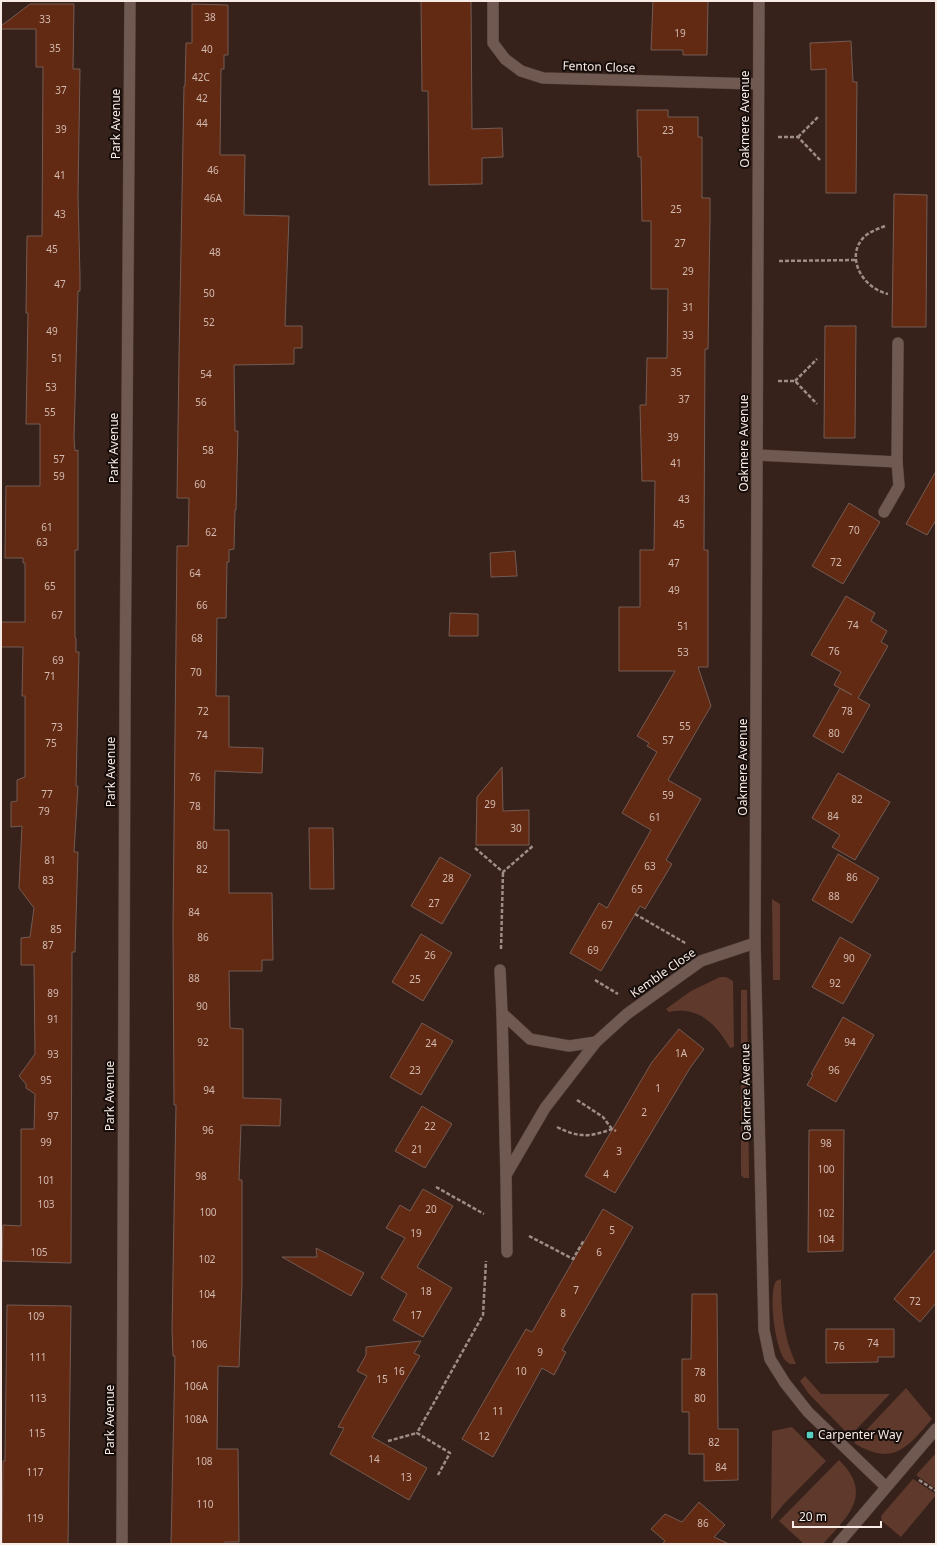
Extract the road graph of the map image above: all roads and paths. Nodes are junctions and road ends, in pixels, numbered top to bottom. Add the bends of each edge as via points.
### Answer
1 (130, 1) edge
2 (493, 1) edge
3 (759, 1) edge
4 (758, 84) junction
5 (819, 116) dead end
6 (758, 137) junction
7 (798, 137) junction
8 (820, 160) dead end
9 (885, 226) dead end
10 (857, 260) junction
11 (758, 262) junction
12 (888, 294) dead end
13 (898, 343) dead end
14 (817, 359) dead end
15 (758, 381) junction
16 (795, 381) junction
17 (817, 404) dead end
18 (757, 455) junction
19 (897, 462) junction
20 (884, 512) dead end
21 (534, 845) dead end
22 (475, 848) dead end
23 (503, 872) junction
24 (634, 914) dead end
25 (756, 943) junction
26 (692, 947) dead end
27 (501, 955) dead end
28 (500, 970) dead end
29 (595, 980) dead end
30 (623, 996) dead end
31 (502, 1013) junction
32 (596, 1042) junction
33 (576, 1100) dead end
34 (557, 1126) dead end
35 (612, 1129) junction
36 (616, 1131) dead end
37 (506, 1175) junction
38 (436, 1187) dead end
39 (484, 1214) dead end
40 (529, 1236) dead end
41 (584, 1240) dead end
42 (507, 1252) dead end
43 (486, 1261) dead end
44 (936, 1430) edge
45 (417, 1433) junction
46 (388, 1441) dead end
47 (438, 1476) dead end
48 (886, 1487) junction
49 (122, 1544) edge
50 (838, 1544) edge

1 - 49 street, Park Avenue
2 - 4 street, Fenton Close via 493,43 505,59 521,71 543,78
3 - 4 street, Oakmere Avenue
4 - 6 street, Oakmere Avenue
5 - 7 path
6 - 7 path
6 - 11 street, Oakmere Avenue
7 - 8 path
9 - 10 path via 865,236 857,251
10 - 11 path
10 - 12 path via 865,281 878,292
11 - 15 street, Oakmere Avenue
13 - 19 street
14 - 16 path
15 - 16 path
15 - 18 street, Oakmere Avenue
16 - 17 path
18 - 19 street
18 - 25 street, Oakmere Avenue
19 - 20 street via 898,486
21 - 23 path
22 - 23 path
23 - 27 path
24 - 26 path
25 - 32 street, Kemble Close via 701,961 627,1014
25 - 48 street, Oakmere Avenue via 764,1330 770,1359 808,1412
28 - 31 street
29 - 30 path
31 - 32 street via 530,1039 569,1046
31 - 37 street
32 - 37 street, Kemble Close via 545,1108
33 - 35 path via 603,1117
34 - 35 path via 580,1136
35 - 36 path
37 - 42 street
38 - 39 path
40 - 41 path via 573,1259
43 - 45 path via 483,1315
44 - 48 street
45 - 46 path
45 - 47 path via 450,1453
48 - 50 street

